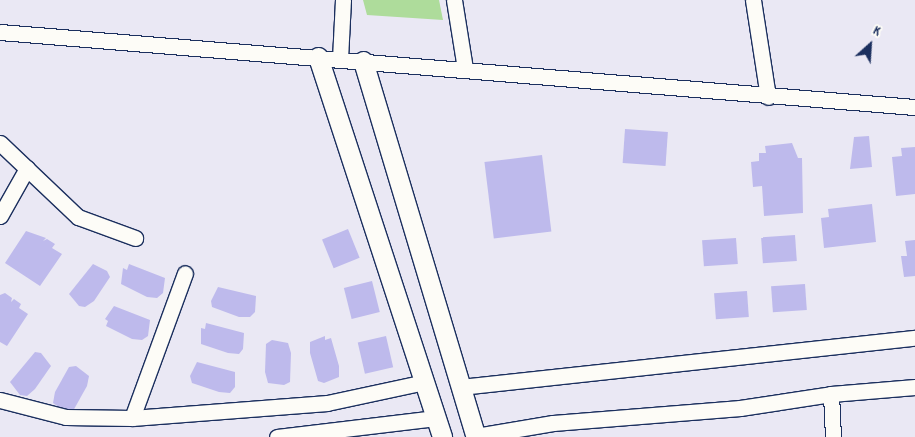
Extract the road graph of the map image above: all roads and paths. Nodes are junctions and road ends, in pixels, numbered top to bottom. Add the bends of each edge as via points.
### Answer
1 (343, 0) edge
2 (454, 0) edge
3 (753, 0) edge
4 (0, 32) edge
5 (318, 57) junction
6 (340, 59) junction
7 (363, 60) junction
8 (465, 69) junction
9 (768, 97) junction
10 (915, 107) edge
11 (0, 143) edge
12 (27, 168) junction
13 (0, 216) edge
14 (135, 238) dead end
15 (185, 273) dead end
16 (915, 338) edge
17 (425, 382) junction
18 (461, 387) junction
19 (915, 387) edge
20 (831, 394) junction
21 (0, 400) edge
22 (132, 418) junction
23 (436, 418) junction
24 (476, 436) edge
25 (277, 437) edge
26 (442, 437) edge
27 (833, 437) edge

1 - 6 street
2 - 8 street
3 - 9 street
4 - 5 street
5 - 6 street
5 - 17 street
6 - 7 street
7 - 8 street
7 - 18 street
8 - 9 street
9 - 10 street
11 - 12 street
12 - 13 street
12 - 14 street via 78,217
15 - 22 street
16 - 18 street
17 - 22 street via 328,403
17 - 23 street
18 - 24 street
19 - 20 street
20 - 24 street via 740,408 553,424
20 - 27 street
21 - 22 street via 66,417
23 - 25 street
23 - 26 street

